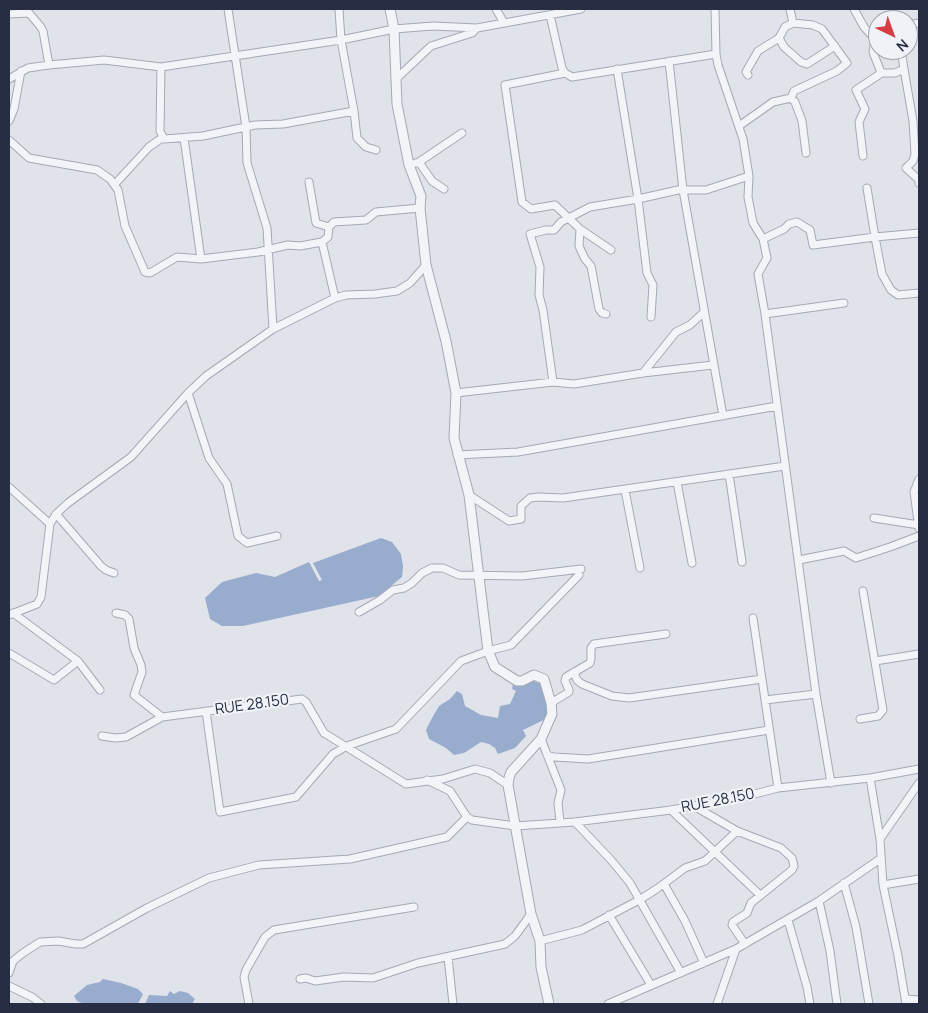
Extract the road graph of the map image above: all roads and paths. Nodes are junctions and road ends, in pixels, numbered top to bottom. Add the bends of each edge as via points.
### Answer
1 (228, 9) edge
2 (339, 9) edge
3 (390, 9) edge
4 (496, 9) edge
5 (581, 9) edge
6 (715, 9) edge
7 (790, 9) edge
8 (854, 9) edge
9 (29, 11) edge
10 (9, 14) edge
11 (550, 15) junction
12 (504, 23) junction
13 (793, 23) junction
14 (477, 28) junction
15 (394, 29) junction
16 (868, 31) edge
17 (779, 38) junction
18 (341, 40) junction
19 (834, 46) junction
20 (716, 54) junction
21 (236, 57) junction
22 (876, 60) edge
23 (903, 60) edge
24 (669, 61) junction
25 (48, 65) junction
26 (161, 67) junction
27 (616, 69) junction
28 (904, 69) junction
29 (21, 71) junction
30 (565, 73) junction
31 (880, 73) junction
32 (748, 75) dead end
33 (9, 79) edge
34 (396, 79) junction
35 (791, 98) junction
36 (354, 111) junction
37 (9, 121) edge
38 (739, 126) junction
39 (246, 127) junction
40 (462, 133) dead end
41 (162, 138) junction
42 (184, 138) junction
43 (9, 140) edge
44 (376, 150) dead end
45 (806, 153) dead end
46 (863, 156) dead end
47 (419, 162) junction
48 (409, 165) junction
49 (749, 176) junction
50 (309, 182) dead end
51 (919, 183) edge
52 (115, 184) junction
53 (867, 188) dead end
54 (444, 189) dead end
55 (683, 190) junction
56 (638, 199) junction
57 (420, 208) junction
58 (569, 218) junction
59 (329, 227) junction
60 (580, 229) junction
61 (919, 233) edge
62 (875, 237) junction
63 (763, 239) junction
64 (322, 242) junction
65 (267, 250) junction
66 (611, 250) dead end
67 (201, 259) junction
68 (426, 265) junction
69 (919, 293) edge
70 (335, 298) junction
71 (844, 304) dead end
72 (704, 312) junction
73 (606, 314) dead end
74 (765, 314) junction
75 (651, 316) dead end
76 (273, 329) junction
77 (713, 365) junction
78 (643, 372) junction
79 (553, 382) junction
80 (188, 393) junction
81 (456, 393) junction
82 (777, 406) junction
83 (723, 416) junction
84 (457, 455) junction
85 (785, 466) junction
86 (729, 474) junction
87 (919, 479) edge
88 (677, 482) junction
89 (9, 487) edge
90 (625, 490) junction
91 (469, 495) junction
92 (56, 514) junction
93 (874, 518) dead end
94 (50, 524) junction
95 (919, 526) edge
96 (277, 536) dead end
97 (919, 536) edge
98 (798, 560) junction
99 (692, 562) dead end
100 (742, 562) dead end
101 (640, 568) dead end
102 (114, 572) dead end
103 (479, 574) junction
104 (863, 591) dead end
105 (359, 612) dead end
106 (116, 613) dead end
107 (11, 614) edge
108 (753, 618) dead end
109 (666, 634) dead end
110 (488, 651) junction
111 (9, 653) edge
112 (919, 654) edge
113 (78, 661) junction
114 (875, 661) junction
115 (574, 672) junction
116 (762, 679) junction
117 (100, 690) dead end
118 (816, 694) junction
119 (765, 700) junction
120 (551, 703) junction
121 (206, 711) junction
122 (162, 717) junction
123 (860, 719) dead end
124 (769, 730) junction
125 (102, 736) dead end
126 (541, 739) junction
127 (347, 746) junction
128 (547, 754) junction
129 (919, 769) edge
130 (870, 778) junction
131 (427, 780) junction
132 (831, 782) junction
133 (919, 783) edge
134 (508, 785) junction
135 (778, 788) junction
136 (694, 806) junction
137 (672, 810) junction
138 (467, 817) junction
139 (560, 822) junction
140 (575, 822) junction
141 (515, 826) junction
142 (737, 831) junction
143 (880, 838) junction
144 (716, 852) junction
145 (880, 859) junction
146 (919, 879) edge
147 (844, 883) junction
148 (664, 884) junction
149 (883, 885) junction
150 (760, 895) junction
151 (641, 899) junction
152 (819, 902) junction
153 (414, 908) dead end
154 (531, 914) junction
155 (609, 915) junction
156 (788, 920) junction
157 (540, 942) junction
158 (745, 944) junction
159 (736, 949) junction
160 (448, 957) junction
161 (704, 963) junction
162 (9, 973) edge
163 (681, 973) junction
164 (300, 979) dead end
165 (651, 985) junction
166 (9, 986) edge
167 (919, 1000) edge
168 (33, 1001) edge
169 (905, 1002) edge
170 (41, 1004) edge
171 (249, 1004) edge
172 (453, 1004) edge
173 (549, 1004) edge
174 (608, 1004) edge
175 (717, 1004) edge
176 (810, 1004) edge
177 (837, 1004) edge
178 (870, 1004) edge

1 - 21 street
2 - 18 street
3 - 15 street
4 - 12 street
5 - 11 street
6 - 20 street
7 - 13 street
8 - 16 street
9 - 10 street
9 - 25 street via 43,31
11 - 12 street
11 - 30 street
12 - 14 street
13 - 17 street via 784,27
13 - 19 street via 813,24 822,29
14 - 15 street via 433,26
14 - 34 street via 472,33 431,46
15 - 18 street
15 - 34 street
17 - 19 street via 784,47 806,64
17 - 32 street via 758,51 746,72
18 - 21 street
18 - 36 street
19 - 35 street via 847,63 794,91
20 - 24 street
20 - 38 street
21 - 26 street
21 - 39 street
22 - 31 street
23 - 28 street
24 - 27 street
24 - 55 street
25 - 26 street via 104,60
25 - 29 street
26 - 41 street
27 - 30 street via 572,77
27 - 56 street
28 - 31 street
28 - 51 street via 915,154 906,168
29 - 33 street
29 - 37 street
30 - 58 street via 505,85 522,202 531,209 555,205
31 - 46 street via 856,90 865,109 859,122
34 - 48 street
35 - 38 street via 773,102
35 - 45 street via 802,121
36 - 39 street
36 - 44 street via 357,138 366,147
38 - 49 street
39 - 42 street
39 - 65 street via 247,163 266,228
40 - 47 street
41 - 42 street
41 - 52 street
42 - 67 street
43 - 52 street via 29,158 97,170
47 - 48 street
47 - 54 street via 432,181
48 - 57 street via 421,196
49 - 55 street via 706,190
49 - 63 street via 748,197 753,223
50 - 59 street via 316,223
52 - 67 street via 125,226 145,272 150,273 177,257
53 - 62 street
55 - 56 street
55 - 72 street
56 - 58 street via 590,207
56 - 75 street via 647,273 653,285
57 - 59 street via 376,212 366,220 334,222
57 - 68 street
58 - 60 street
58 - 79 street via 554,230 530,234 540,266 539,295
59 - 64 street via 328,237
60 - 66 street
60 - 73 street via 579,246 591,266 599,309
61 - 62 street
62 - 63 street via 813,245 810,230 797,222
62 - 69 street via 882,274 891,290 898,295
63 - 74 street via 767,258 758,274
64 - 65 street
64 - 70 street
65 - 67 street
65 - 76 street
68 - 70 street via 410,283 397,291
68 - 81 street
70 - 76 street
71 - 74 street
72 - 77 street
72 - 78 street via 676,332
74 - 82 street
76 - 80 street via 206,376
77 - 78 street
77 - 83 street
78 - 79 street via 574,384
79 - 81 street
80 - 92 street via 131,457
80 - 96 street via 209,458 227,484 238,536 247,543
81 - 84 street via 454,438
82 - 83 street
82 - 85 street
83 - 84 street via 518,452
84 - 91 street
85 - 86 street
85 - 98 street
86 - 88 street
86 - 100 street
87 - 95 street via 914,492
88 - 90 street
88 - 99 street
89 - 94 street
90 - 91 street via 563,498 530,498 520,506 521,519 509,521
90 - 101 street
91 - 103 street
92 - 94 street
92 - 102 street via 101,566
93 - 95 street
94 - 107 street via 41,597 36,604
97 - 98 street via 856,558 844,551
98 - 118 street
103 - 105 street via 459,575 443,568 432,568 404,588 393,590
103 - 110 street
103 - 110 street via 522,576 580,572 512,645
104 - 114 street
106 - 122 street via 128,619 141,665 142,672 134,695
107 - 113 street
108 - 116 street
109 - 115 street via 594,644 590,663
110 - 120 street via 495,667 517,681 534,675 544,680
110 - 127 street via 461,661 396,729
111 - 113 street via 54,680
112 - 114 street
113 - 117 street
114 - 123 street via 883,710 878,716
115 - 116 street via 582,684 612,696 629,698
115 - 120 street via 565,681 569,692
116 - 119 street
118 - 119 street
118 - 132 street
119 - 124 street
120 - 126 street via 552,714
121 - 122 street, RUE 28.150
121 - 127 street, RUE 28.150 via 302,699 324,733
121 - 127 street via 220,812 296,797 333,754
122 - 125 street via 126,737
124 - 128 street via 588,759
124 - 135 street
126 - 128 street
126 - 134 street via 511,772
127 - 131 street, RUE 28.150 via 406,784
128 - 139 street via 561,790 558,802
129 - 130 street, RUE 28.150
130 - 132 street, RUE 28.150
130 - 143 street
131 - 134 street, RUE 28.150 via 475,769 490,772
131 - 138 street via 450,791
132 - 135 street, RUE 28.150
133 - 143 street
134 - 141 street
135 - 136 street, RUE 28.150
136 - 137 street, RUE 28.150
136 - 142 street
137 - 140 street, RUE 28.150
137 - 144 street
138 - 141 street
138 - 162 street via 447,837 350,859 260,864 209,878 84,944 40,942 23,952
139 - 140 street, RUE 28.150
139 - 141 street, RUE 28.150
140 - 151 street via 611,860
141 - 154 street
142 - 144 street
142 - 150 street via 776,845 792,858 792,870
143 - 145 street
144 - 148 street via 703,862 684,868
144 - 150 street
145 - 147 street
145 - 149 street
146 - 149 street
147 - 152 street
147 - 178 street
148 - 151 street
148 - 161 street
149 - 169 street
150 - 158 street via 751,903 747,913 732,925
151 - 155 street
151 - 163 street
152 - 156 street
152 - 177 street
153 - 171 street via 274,930 265,936 246,970 244,977
154 - 157 street
154 - 160 street via 505,944
155 - 157 street via 582,930
155 - 165 street
156 - 158 street
156 - 176 street
157 - 173 street via 541,967
158 - 159 street
159 - 161 street
159 - 175 street
160 - 164 street via 373,978
160 - 172 street
161 - 163 street
163 - 165 street
165 - 174 street
166 - 168 street
167 - 169 street
168 - 170 street

